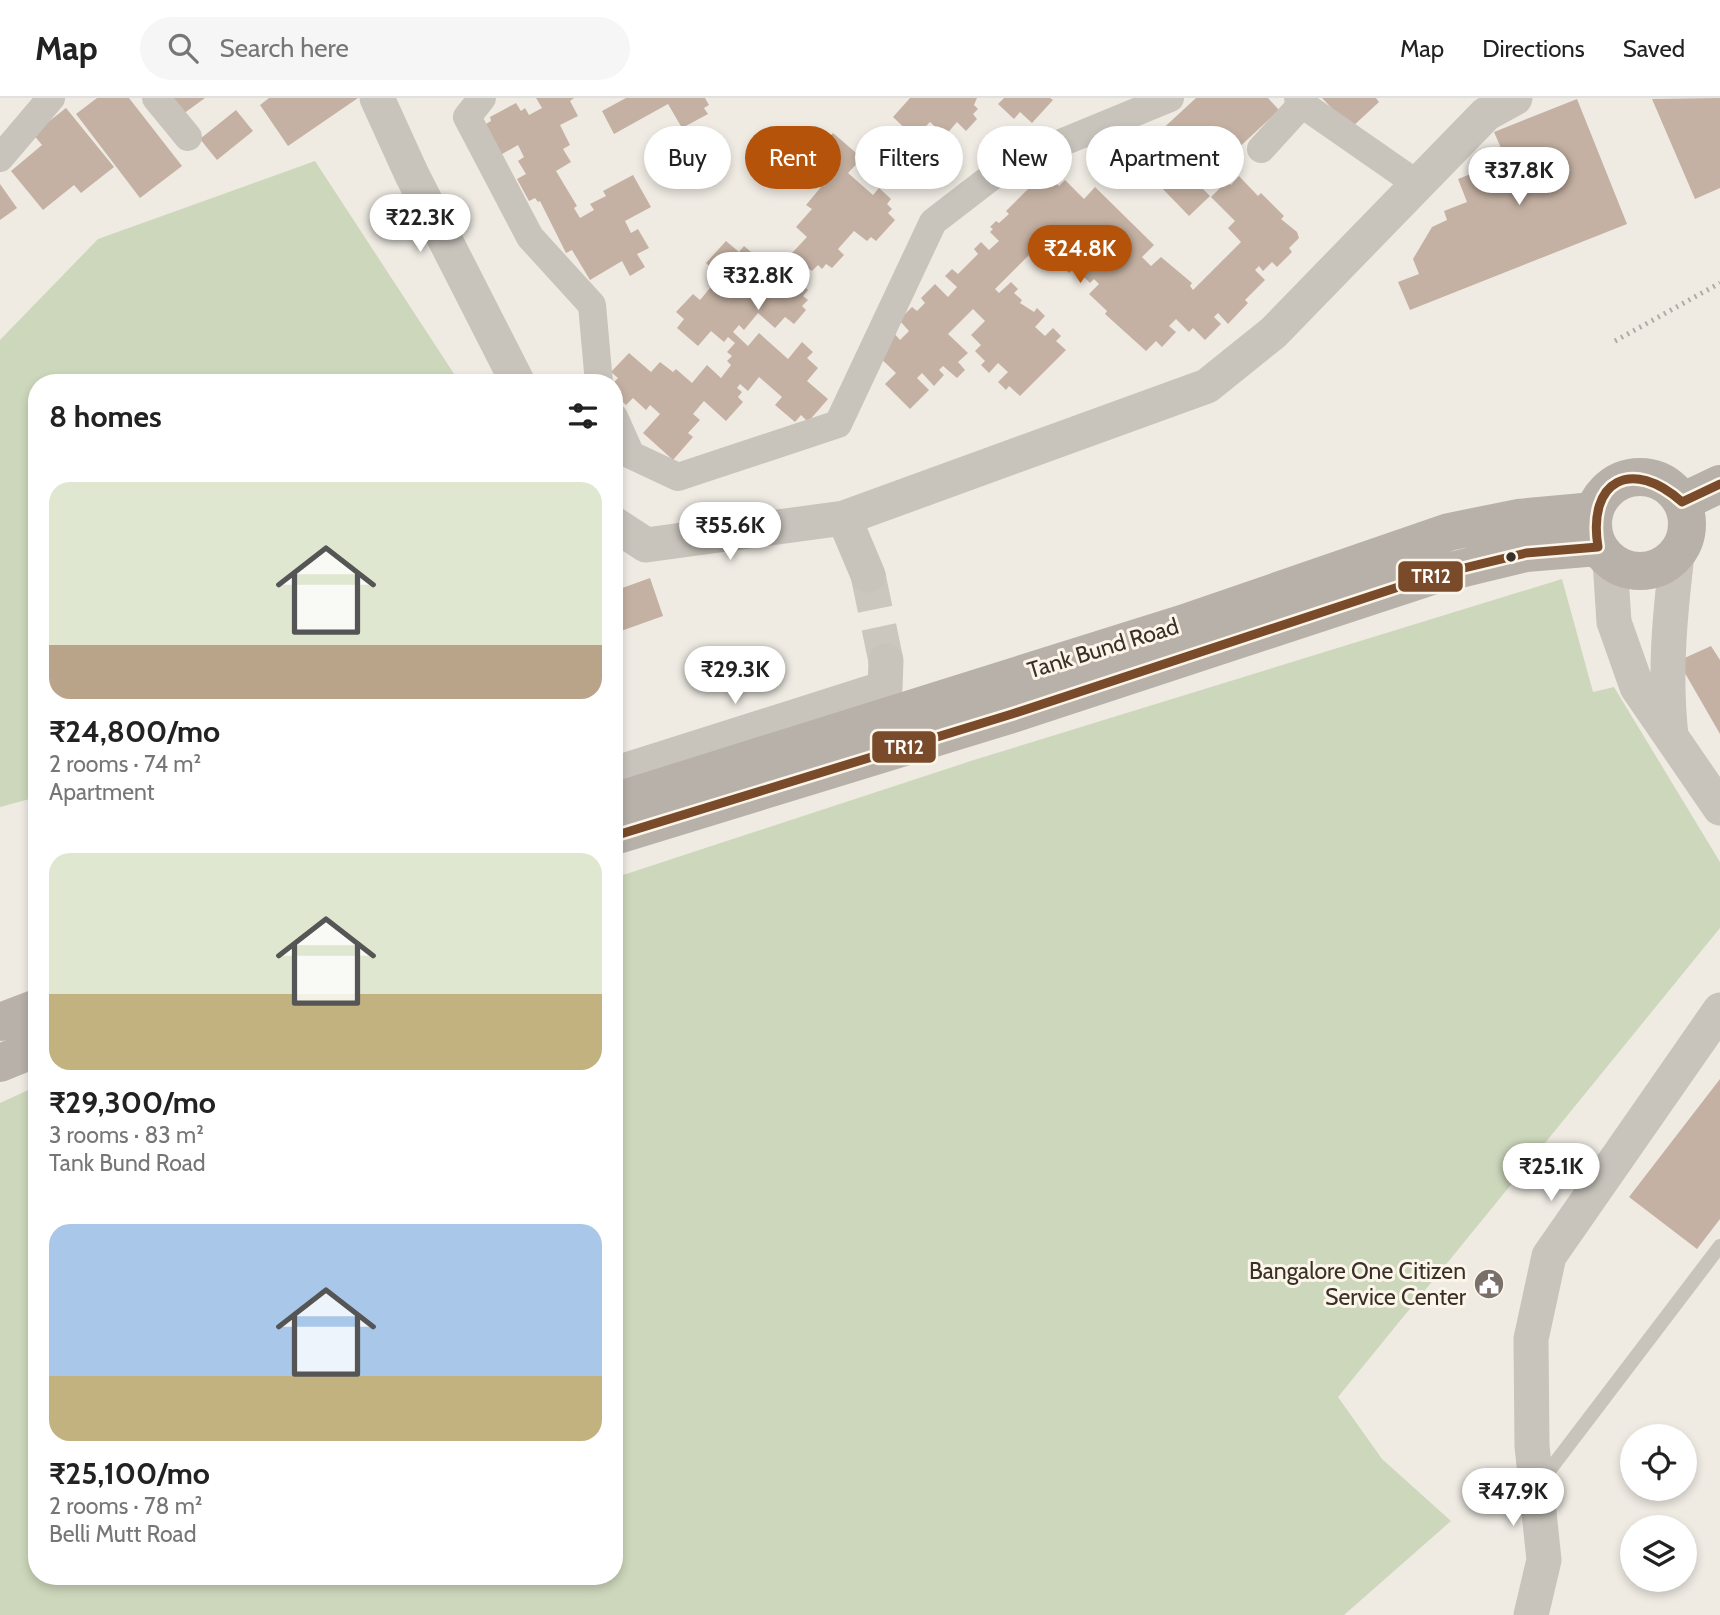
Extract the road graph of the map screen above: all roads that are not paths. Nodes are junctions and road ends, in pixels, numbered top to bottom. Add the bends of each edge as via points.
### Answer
1 (51, 98) edge
2 (156, 98) edge
3 (377, 98) edge
4 (482, 98) edge
5 (1170, 98) edge
6 (1515, 98) edge
7 (1300, 101) edge
8 (1126, 105) edge
9 (188, 137) dead end
10 (1261, 149) dead end
11 (0, 158) edge
12 (1417, 184) junction
13 (513, 374) edge
14 (598, 374) edge
15 (623, 437) edge
16 (1720, 484) edge
17 (844, 518) junction
18 (1691, 520) edge
19 (623, 530) edge
20 (1601, 540) junction
21 (868, 575) tunnel mouth
22 (886, 661) tunnel mouth
23 (1671, 737) junction
24 (623, 771) edge
25 (623, 799) edge
26 (1720, 808) edge
27 (623, 833) edge
28 (1720, 1010) edge
29 (28, 1011) edge
30 (0, 1021) edge
31 (28, 1052) edge
32 (0, 1063) edge
33 (1720, 1246) edge
34 (1536, 1486) junction
35 (1534, 1614) edge

1 - 11 street
2 - 9 street
3 - 13 street
4 - 14 street via 467,117 530,237 592,305
5 - 8 street
6 - 12 street via 1486,114
7 - 10 street
7 - 12 street
8 - 15 street via 1007,165 933,222 838,424 678,477 631,455
12 - 17 street via 1273,333 1207,386
16 - 18 main road
17 - 19 street via 646,545
17 - 21 street
18 - 20 main road via 1662,566 1645,572 1627,570
18 - 20 main road via 1670,488 1635,477 1602,495
18 - 23 street via 1667,636
20 - 23 street via 1614,622 1637,687
20 - 25 main road, Tank Bund Road via 1518,518 1449,532 1182,624
20 - 27 main road, Tank Bund Road via 1434,575 1012,714
22 - 24 street via 885,688
23 - 26 street
28 - 34 street via 1549,1256 1531,1339
29 - 30 main road
31 - 32 main road
33 - 34 lane
34 - 35 street via 1544,1560

